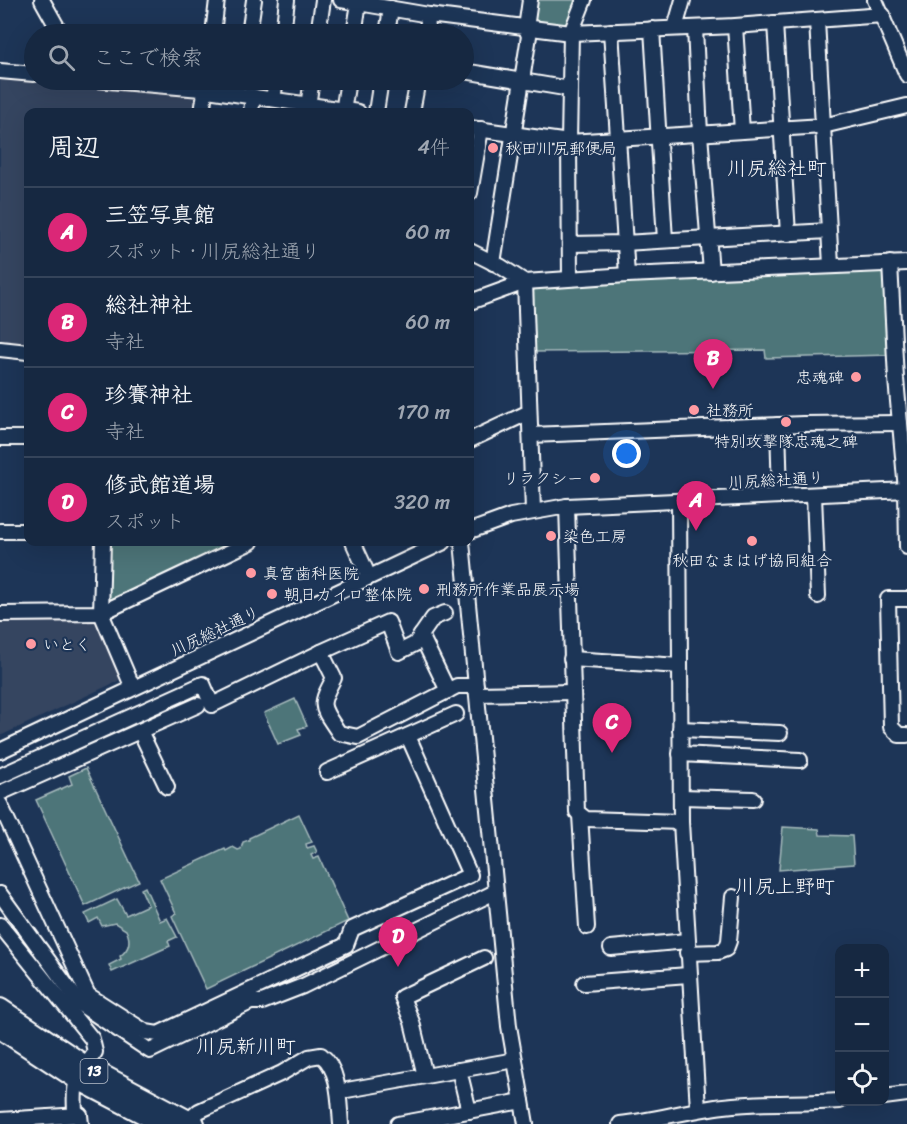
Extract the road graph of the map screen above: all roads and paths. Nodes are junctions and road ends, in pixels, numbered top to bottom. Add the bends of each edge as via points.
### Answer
1 (42, 0) edge
2 (217, 0) edge
3 (254, 0) edge
4 (287, 0) edge
5 (323, 0) edge
6 (340, 0) edge
7 (530, 0) edge
8 (584, 0) edge
9 (683, 0) edge
10 (875, 0) edge
11 (359, 3) junction
12 (391, 8) junction
13 (429, 15) junction
14 (883, 15) junction
15 (817, 21) junction
16 (775, 23) junction
17 (55, 24) edge
18 (214, 24) edge
19 (250, 24) edge
20 (284, 24) edge
21 (319, 24) edge
22 (356, 24) edge
23 (389, 24) edge
24 (428, 24) edge
25 (735, 26) junction
26 (526, 28) junction
27 (675, 28) junction
28 (695, 28) junction
29 (652, 29) junction
30 (611, 31) junction
31 (571, 33) junction
32 (0, 71) edge
33 (24, 73) edge
34 (474, 73) edge
35 (907, 75) edge
36 (522, 81) junction
37 (570, 89) junction
38 (205, 90) edge
39 (226, 90) edge
40 (244, 90) edge
41 (274, 90) edge
42 (311, 90) edge
43 (346, 90) edge
44 (379, 90) edge
45 (416, 90) edge
46 (246, 95) junction
47 (273, 99) junction
48 (907, 106) edge
49 (203, 108) edge
50 (249, 108) edge
51 (308, 108) edge
52 (343, 108) edge
53 (377, 108) edge
54 (413, 108) edge
55 (823, 126) junction
56 (475, 129) edge
57 (782, 129) junction
58 (742, 131) junction
59 (514, 134) junction
60 (700, 134) junction
61 (660, 136) junction
62 (617, 139) junction
63 (569, 142) junction
64 (828, 231) junction
65 (788, 234) junction
66 (707, 237) junction
67 (665, 240) junction
68 (624, 243) junction
69 (570, 244) junction
70 (474, 253) edge
71 (493, 263) junction
72 (890, 263) junction
73 (907, 263) edge
74 (831, 265) junction
75 (711, 272) junction
76 (627, 275) junction
77 (570, 278) junction
78 (525, 282) junction
79 (474, 301) edge
80 (0, 350) edge
81 (24, 352) edge
82 (903, 403) edge
83 (529, 414) junction
84 (900, 423) junction
85 (778, 425) junction
86 (531, 435) junction
87 (0, 438) edge
88 (24, 438) edge
89 (474, 438) edge
90 (906, 490) edge
91 (814, 495) junction
92 (780, 496) junction
93 (679, 501) junction
94 (567, 506) junction
95 (533, 511) junction
96 (474, 530) edge
97 (0, 531) edge
98 (24, 531) edge
99 (103, 546) edge
100 (243, 546) edge
101 (355, 546) edge
102 (435, 546) edge
103 (462, 546) edge
104 (907, 547) edge
105 (369, 577) junction
106 (818, 597) dead end
107 (907, 598) edge
108 (101, 613) junction
109 (445, 613) dead end
110 (0, 614) edge
111 (421, 635) junction
112 (321, 652) junction
113 (571, 659) junction
114 (680, 666) junction
115 (133, 688) junction
116 (476, 690) junction
117 (448, 691) junction
118 (572, 692) junction
119 (198, 705) dead end
120 (456, 714) dead end
121 (680, 729) junction
122 (140, 731) junction
123 (780, 733) dead end
124 (907, 735) edge
125 (408, 736) junction
126 (0, 751) edge
127 (681, 754) junction
128 (800, 760) dead end
129 (327, 772) dead end
130 (0, 776) edge
131 (167, 787) dead end
132 (0, 793) edge
133 (681, 797) junction
134 (753, 799) dead end
135 (0, 804) edge
136 (580, 814) junction
137 (681, 822) junction
138 (495, 892) junction
139 (0, 894) edge
140 (733, 897) dead end
141 (0, 925) edge
142 (587, 927) dead end
143 (687, 947) junction
144 (611, 948) dead end
145 (484, 958) dead end
146 (688, 975) junction
147 (584, 983) dead end
148 (0, 1009) edge
149 (0, 1028) edge
150 (515, 1060) junction
151 (459, 1070) junction
152 (80, 1072) junction
153 (424, 1076) junction
154 (347, 1090) dead end
155 (907, 1095) edge
156 (889, 1097) edge
157 (522, 1101) junction
158 (835, 1101) edge
159 (698, 1109) junction
160 (469, 1111) junction
161 (0, 1120) edge
162 (81, 1120) edge
163 (191, 1123) edge
164 (164, 1124) edge
165 (341, 1124) edge
166 (398, 1124) edge
167 (526, 1124) edge
168 (620, 1124) edge

1 - 17 street
2 - 18 street
3 - 19 street
4 - 20 street
5 - 21 street
6 - 11 street
7 - 26 street
8 - 31 street
9 - 27 street
10 - 14 street
11 - 12 street
11 - 22 street
12 - 13 street
12 - 23 street
13 - 24 street
13 - 26 street
14 - 15 street
14 - 35 street
15 - 16 street
15 - 55 street
16 - 25 street
16 - 57 street
25 - 28 street
25 - 58 street
26 - 31 street
26 - 36 street via 529,36
27 - 28 street
27 - 29 street
28 - 60 street
29 - 30 street
29 - 61 street
30 - 31 street
30 - 62 street
31 - 37 street
32 - 33 street
34 - 36 street
36 - 37 street
36 - 59 street
37 - 63 street
38 - 49 street
39 - 46 street
40 - 46 street
41 - 47 street
42 - 51 street
43 - 52 street
44 - 53 street
45 - 54 street
46 - 47 street
46 - 50 street
47 - 51 street
48 - 55 street
55 - 57 street
55 - 64 street
56 - 59 street
57 - 58 street
57 - 65 street
58 - 60 street
59 - 63 street
59 - 71 street
60 - 61 street
60 - 66 street
61 - 62 street
61 - 67 street
62 - 63 street
62 - 68 street
63 - 69 street
64 - 65 street
64 - 74 street
65 - 66 street
66 - 67 street
66 - 75 street
67 - 68 street
68 - 69 street
68 - 76 street
69 - 77 street
70 - 71 street
71 - 78 street
72 - 73 street
72 - 74 street
72 - 82 street
74 - 75 street
75 - 76 street
76 - 77 street
77 - 78 street
78 - 79 street
78 - 83 street
80 - 81 street
82 - 84 street
83 - 86 street
83 - 89 street
84 - 85 street
84 - 90 street
85 - 86 street
85 - 92 street
86 - 95 street
87 - 88 street
90 - 91 street, 川尻総社通り
90 - 104 street
91 - 92 street, 川尻総社通り
91 - 106 street
92 - 93 street, 川尻総社通り
93 - 94 street, 川尻総社通り
93 - 114 street
94 - 95 street, 川尻総社通り
94 - 113 street
95 - 96 street, 川尻総社通り
97 - 98 street
99 - 108 street
100 - 108 street
101 - 105 street
102 - 105 street, 川尻総社通り
103 - 116 street
105 - 115 street, 川尻総社通り
107 - 124 street via 888,599 891,726 899,735
108 - 110 street
108 - 115 street
109 - 111 street via 433,618
111 - 112 street via 415,644 399,652 388,622
111 - 117 street
112 - 117 street via 334,678 323,698 323,709 339,733 358,737
112 - 130 street via 212,705 202,684
113 - 114 street
113 - 118 street
114 - 121 street
115 - 126 street, 川尻総社通り
116 - 117 street via 457,686
116 - 118 street
116 - 138 street
118 - 136 street
119 - 122 street
120 - 125 street
121 - 123 street
121 - 127 street
122 - 131 street
122 - 132 street
125 - 129 street
125 - 135 street via 470,875 352,929 345,945 158,1034 146,1032 88,994
127 - 128 street
127 - 133 street
133 - 134 street
133 - 137 street
136 - 137 street via 586,819
136 - 142 street
137 - 143 street
138 - 139 street via 303,986 262,1002 251,1002 150,1051 80,1004
138 - 150 street
140 - 143 street via 726,949 718,952
141 - 152 street via 92,1039 95,1052
143 - 144 street
143 - 146 street
145 - 153 street via 402,997
146 - 147 street
146 - 159 street
148 - 152 highway, 13
149 - 152 highway, 13
150 - 151 street
150 - 157 street
151 - 153 street
151 - 160 street
152 - 162 street via 74,1088 75,1111
152 - 163 highway, 13
152 - 164 highway, 13
153 - 154 street
155 - 156 street
157 - 160 street
157 - 167 street
158 - 159 street
159 - 168 street
160 - 166 street
161 - 162 street
163 - 165 street via 199,1111 321,1055 333,1072

